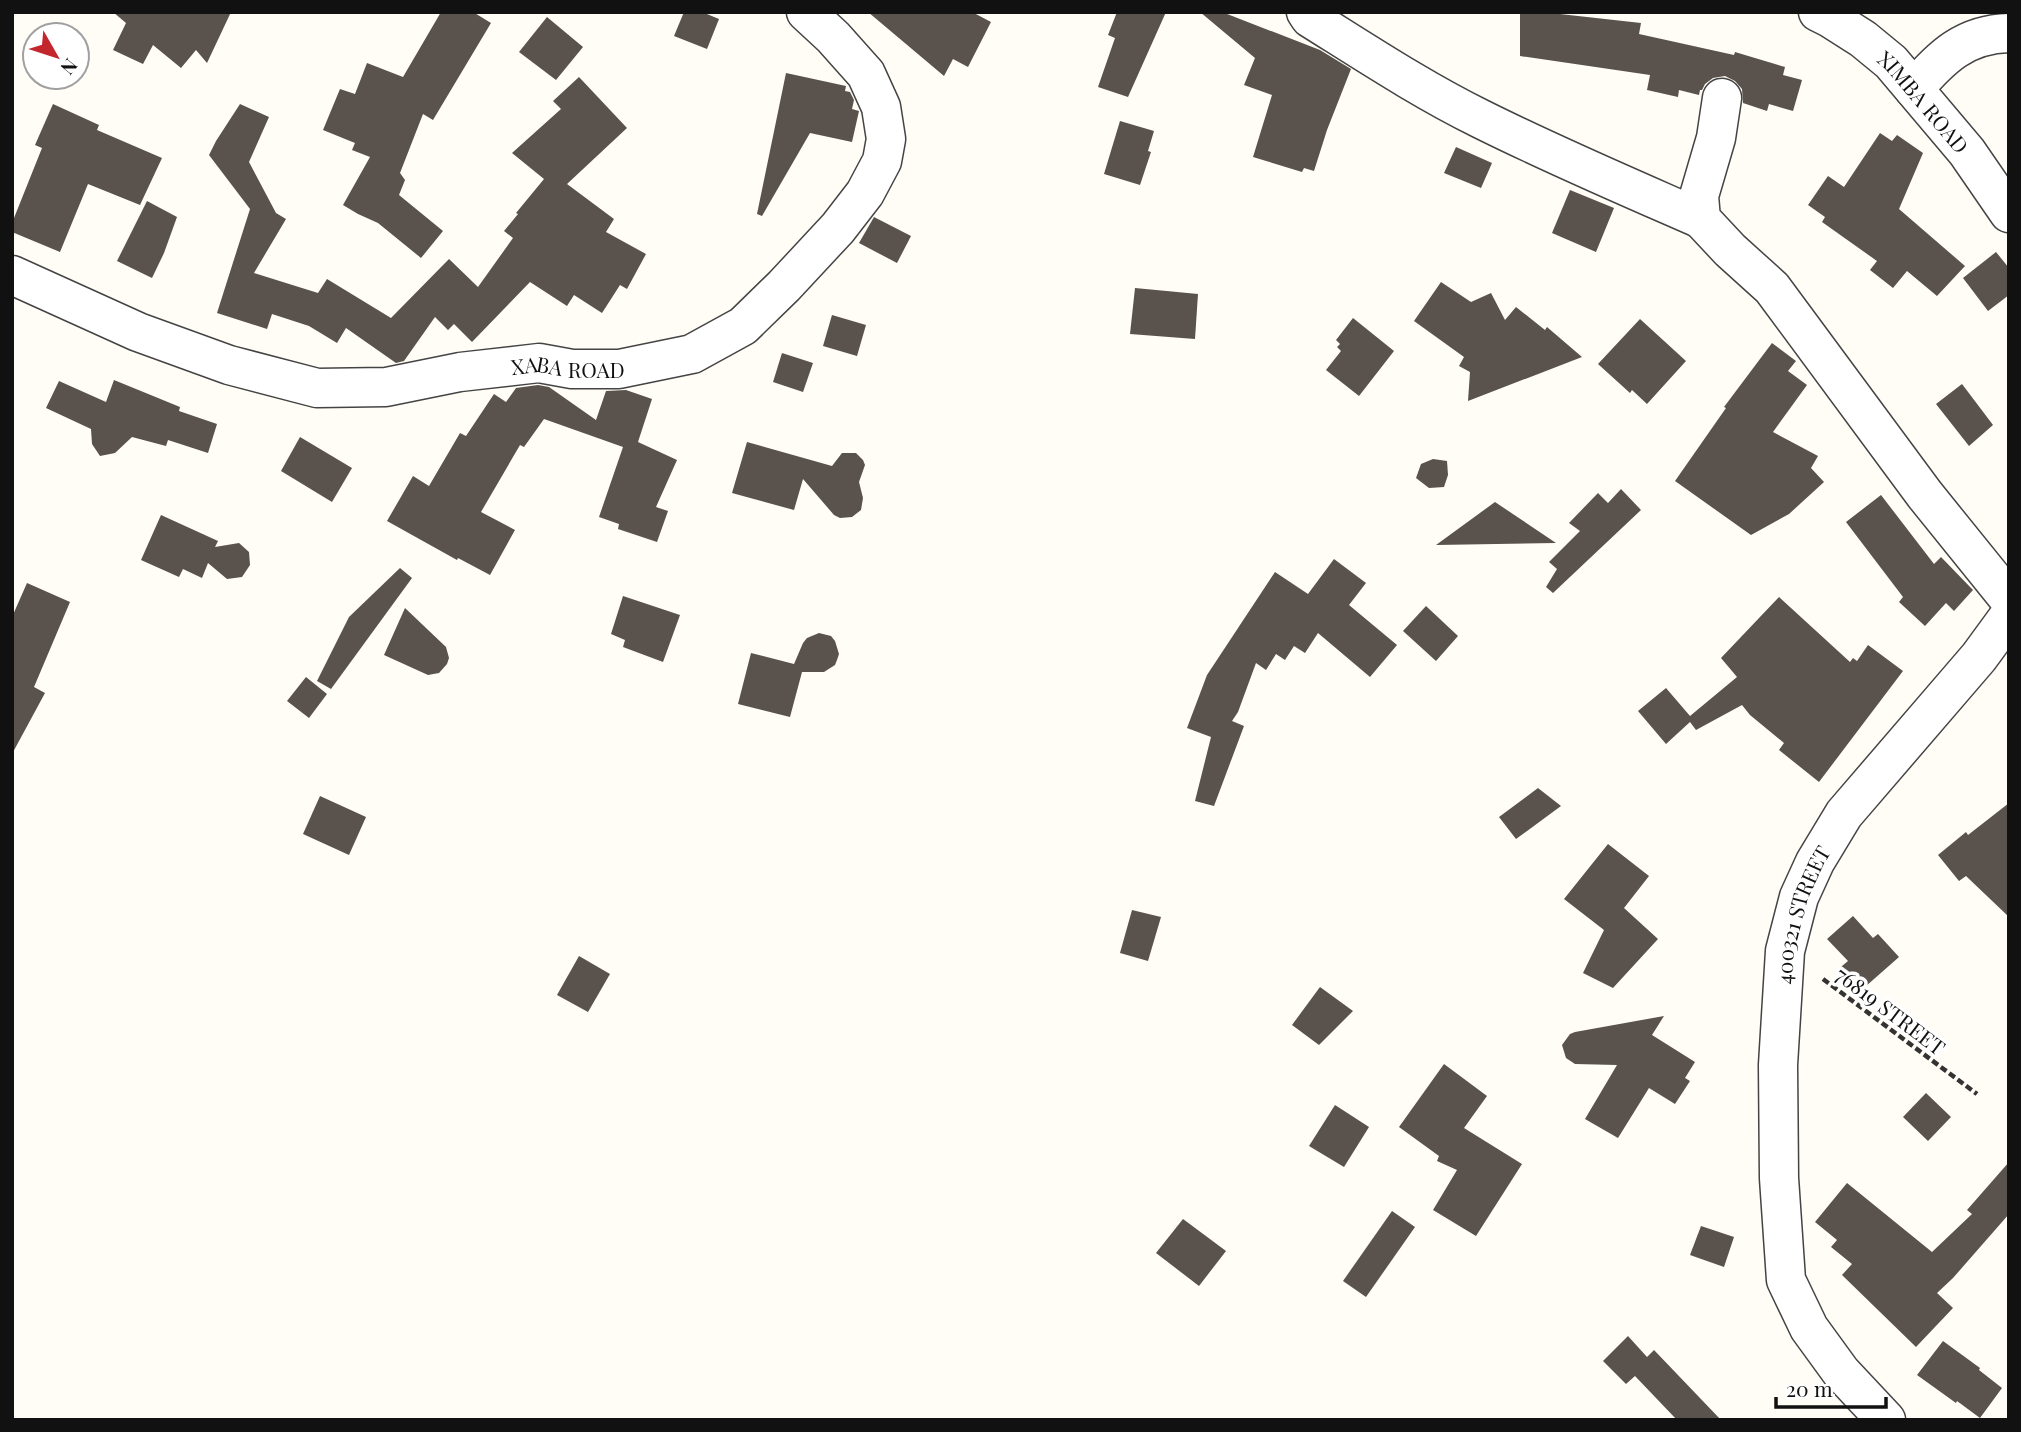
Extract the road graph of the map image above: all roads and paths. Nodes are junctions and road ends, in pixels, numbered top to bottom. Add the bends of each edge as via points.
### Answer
1 (806, 12) edge
2 (1306, 12) edge
3 (1818, 12) edge
4 (2009, 33) edge
5 (1914, 89) junction
6 (1722, 98) dead end
7 (2009, 214) edge
8 (1701, 219) junction
9 (12, 275) edge
10 (2009, 599) edge
11 (2009, 616) edge
12 (1785, 951) junction
13 (1977, 1094) dead end
14 (1886, 1420) edge

1 - 9 street, XABA ROAD via 866,74 881,107 886,139 882,161 838,228 784,286 743,326 692,354 619,369 572,369 539,363 386,387 317,388 229,365 164,341
2 - 8 street via 1372,57 1480,119
3 - 5 street, XIMBA ROAD via 1863,39
4 - 5 street via 1972,38 1934,65
5 - 7 street, XIMBA ROAD via 1967,152
6 - 8 street via 1699,196
8 - 10 street via 1772,288 1909,474
11 - 12 street, 400321 STREET via 1844,814 1799,897
12 - 13 path, 76819 STREET
12 - 14 street, 400321 STREET via 1778,1065 1786,1280 1809,1328 1841,1372

